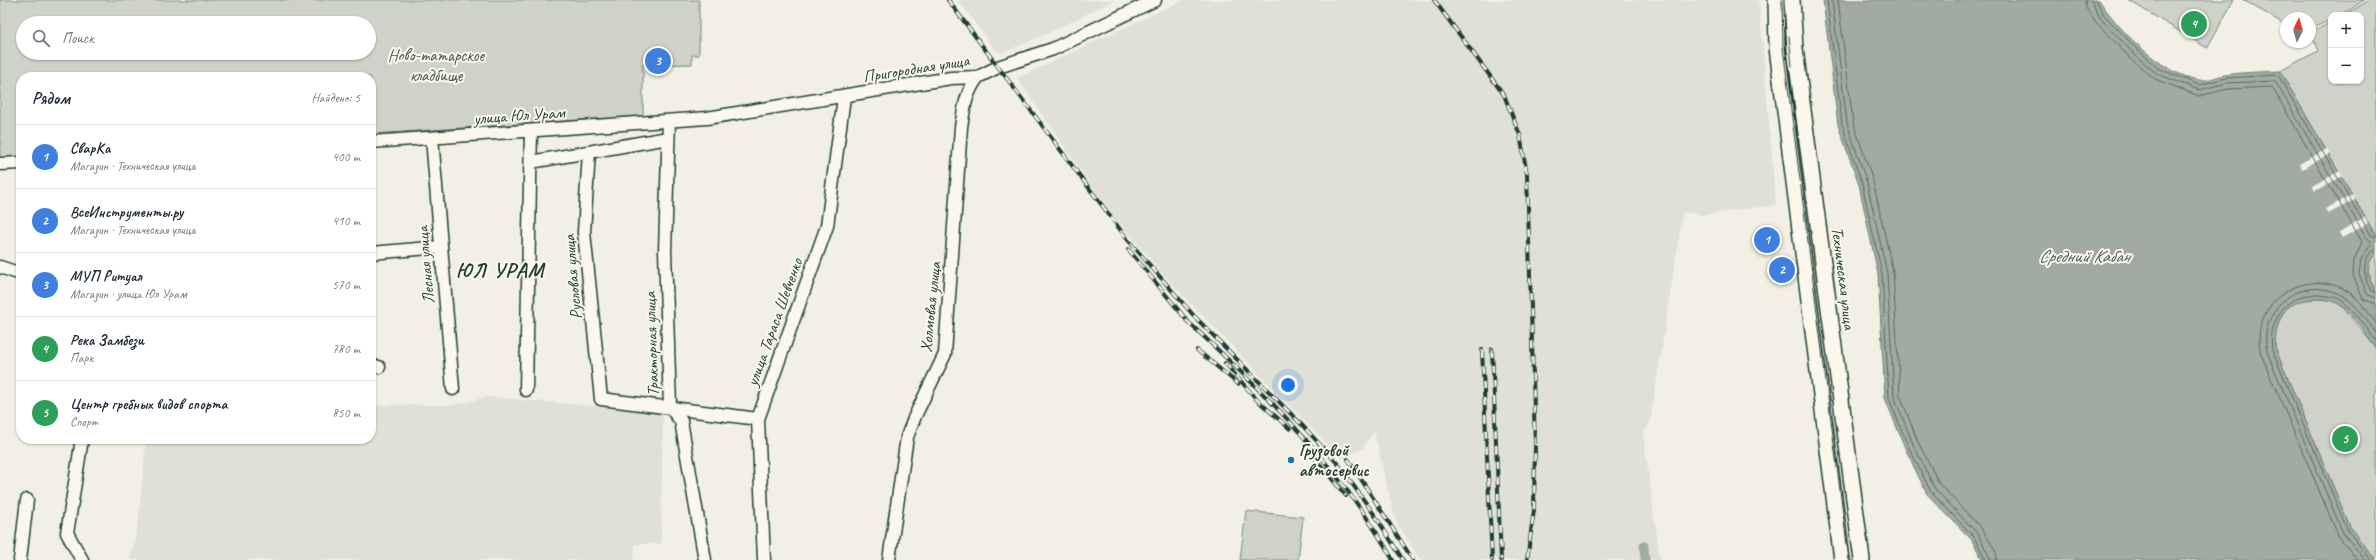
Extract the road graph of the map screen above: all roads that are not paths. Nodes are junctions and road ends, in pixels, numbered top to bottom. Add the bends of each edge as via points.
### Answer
1 (1155, 0) edge
2 (1776, 0) edge
3 (1792, 0) edge
4 (978, 77) junction
5 (844, 97) junction
6 (669, 121) junction
7 (531, 131) junction
8 (432, 138) junction
9 (668, 138) junction
10 (376, 142) edge
11 (589, 152) junction
12 (531, 162) junction
13 (16, 163) edge
14 (0, 164) edge
15 (441, 247) junction
16 (376, 253) edge
17 (0, 267) edge
18 (16, 272) edge
19 (453, 389) dead end
20 (526, 390) dead end
21 (670, 407) junction
22 (758, 419) junction
23 (81, 444) edge
24 (27, 500) dead end
25 (20, 560) edge
26 (82, 560) edge
27 (704, 560) edge
28 (764, 560) edge
29 (889, 560) edge
30 (1842, 560) edge
31 (1862, 560) edge

1 - 4 street, Пригородная улица via 1054,48 998,67
2 - 30 main road via 1777,48
3 - 31 main road, Техническая улица via 1795,49
4 - 5 street, Пригородная улица via 951,78
4 - 29 street, Холмовая улица via 970,87 965,100 961,127 945,354 907,437
5 - 6 street, Пригородная улица via 707,118
5 - 22 street, улица Тараса Шевченко via 826,226
6 - 7 street, улица Юл Урам
6 - 9 street, Тракторная улица
7 - 8 street, улица Юл Урам
7 - 12 street
8 - 10 street, улица Юл Урам
8 - 15 street, Лесная улица
9 - 11 street
9 - 21 street, Тракторная улица via 665,251
11 - 12 street
11 - 21 street, Русловая улица via 584,232 601,399
12 - 20 street
13 - 14 street
15 - 16 street
15 - 19 street, Лесная улица
17 - 18 street
21 - 22 street
21 - 27 street, Тракторная улица via 681,421
22 - 28 street, улица Тараса Шевченко
23 - 26 street via 66,533
24 - 25 street

